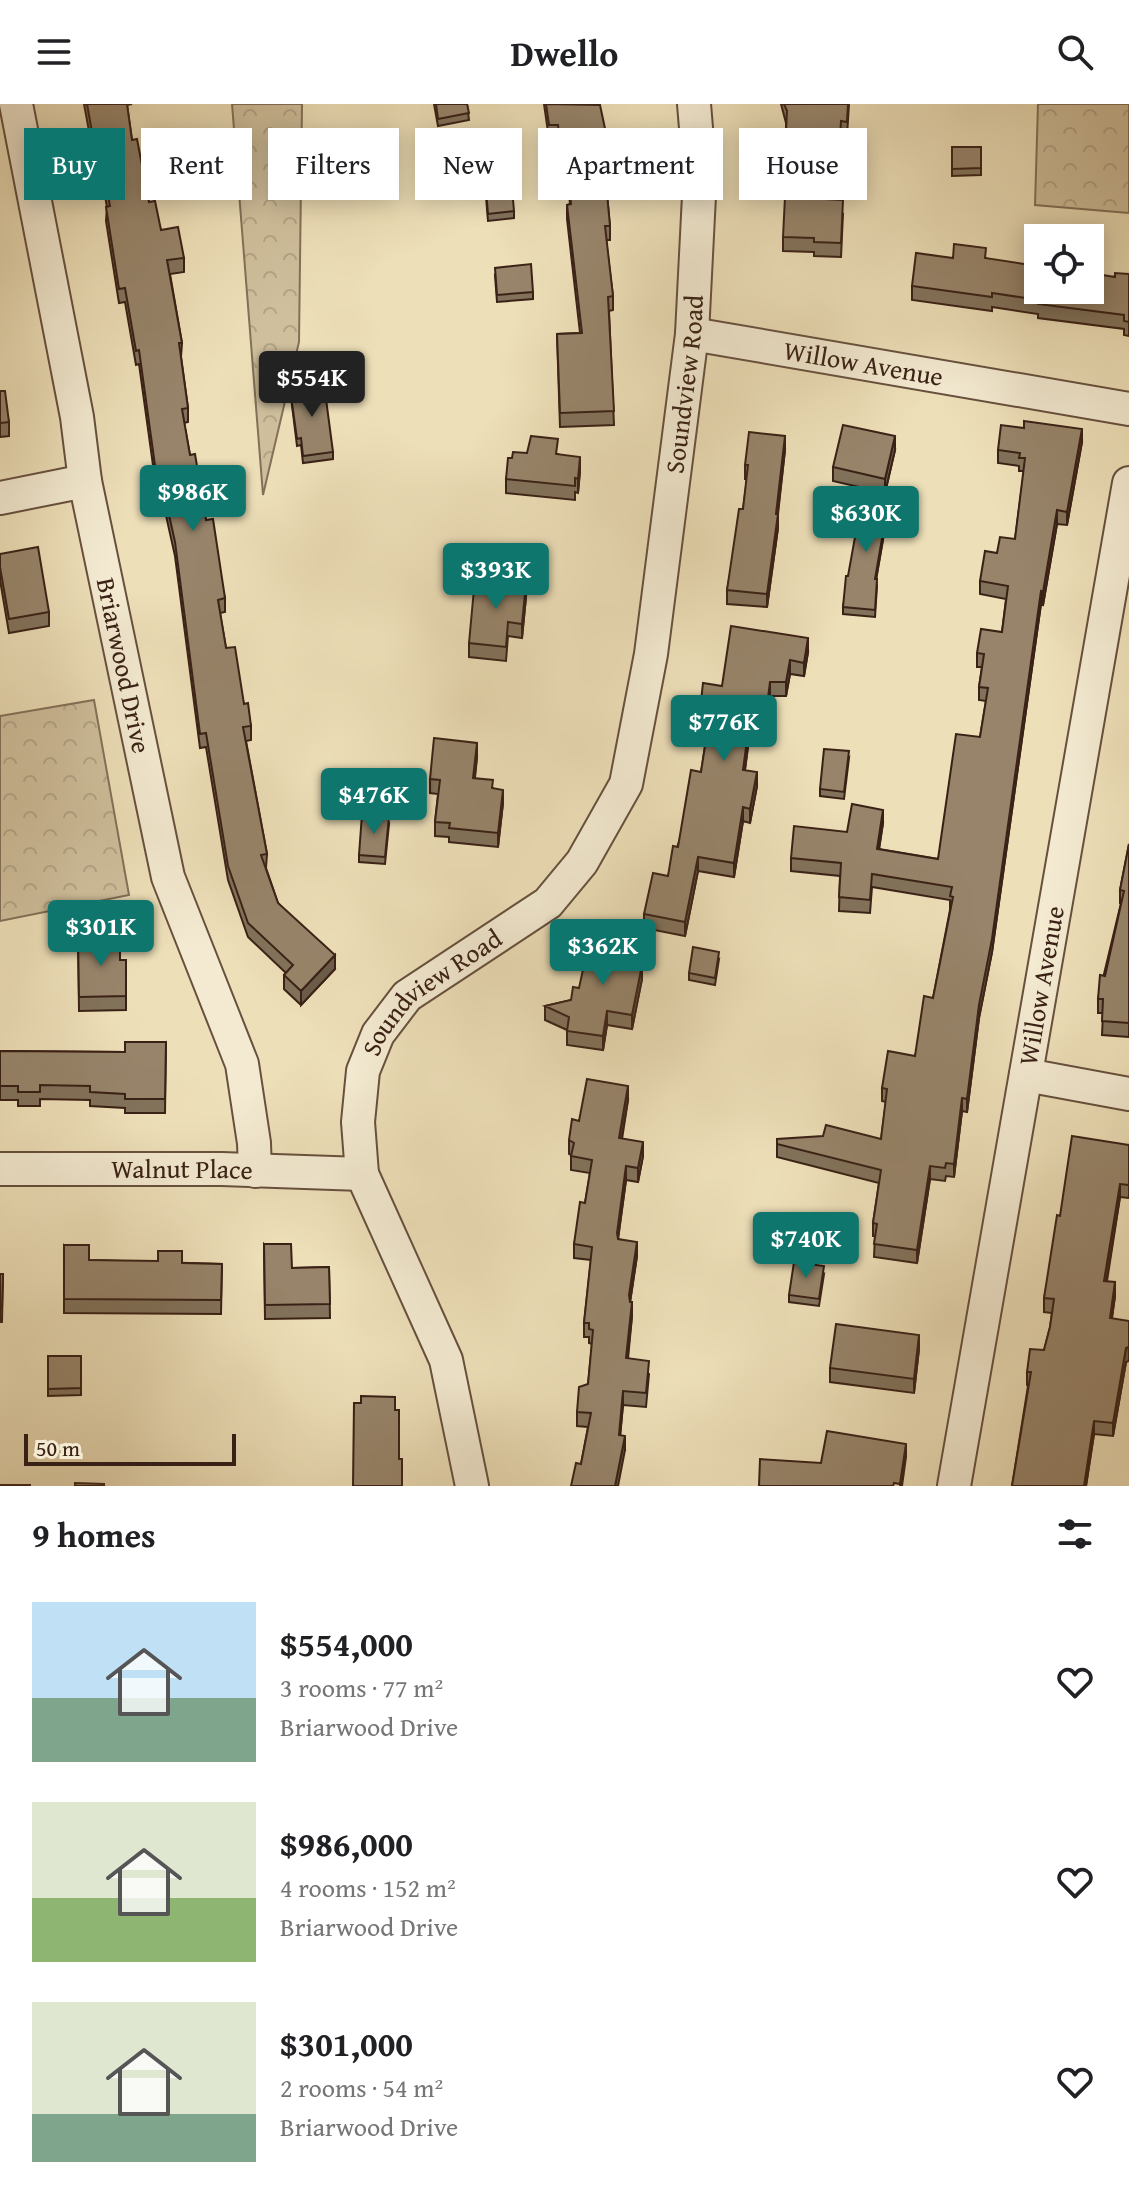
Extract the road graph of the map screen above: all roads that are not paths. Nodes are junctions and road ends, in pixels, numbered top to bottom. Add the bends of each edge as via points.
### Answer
1 (16, 104) edge
2 (694, 104) edge
3 (692, 334) junction
4 (1129, 409) edge
5 (85, 481) junction
6 (1129, 483) edge
7 (0, 498) edge
8 (1125, 534) edge
9 (1026, 1075) junction
10 (1129, 1094) edge
11 (0, 1169) edge
12 (255, 1171) junction
13 (362, 1174) junction
14 (472, 1486) edge
15 (954, 1486) edge

1 - 5 street, Briarwood Drive
2 - 3 street, Soundview Road via 700,176
3 - 4 street, Willow Avenue
3 - 13 street, Soundview Road via 651,654 626,784 582,862 548,903 407,996 378,1034 363,1071 358,1122
5 - 7 street
5 - 12 street, Briarwood Drive via 168,877 242,1064
6 - 8 street, Willow Avenue
8 - 9 street, Willow Avenue
9 - 10 street
9 - 15 street, Willow Avenue
11 - 12 street, Walnut Place
12 - 13 street, Walnut Place
13 - 14 street, Soundview Road via 446,1360

